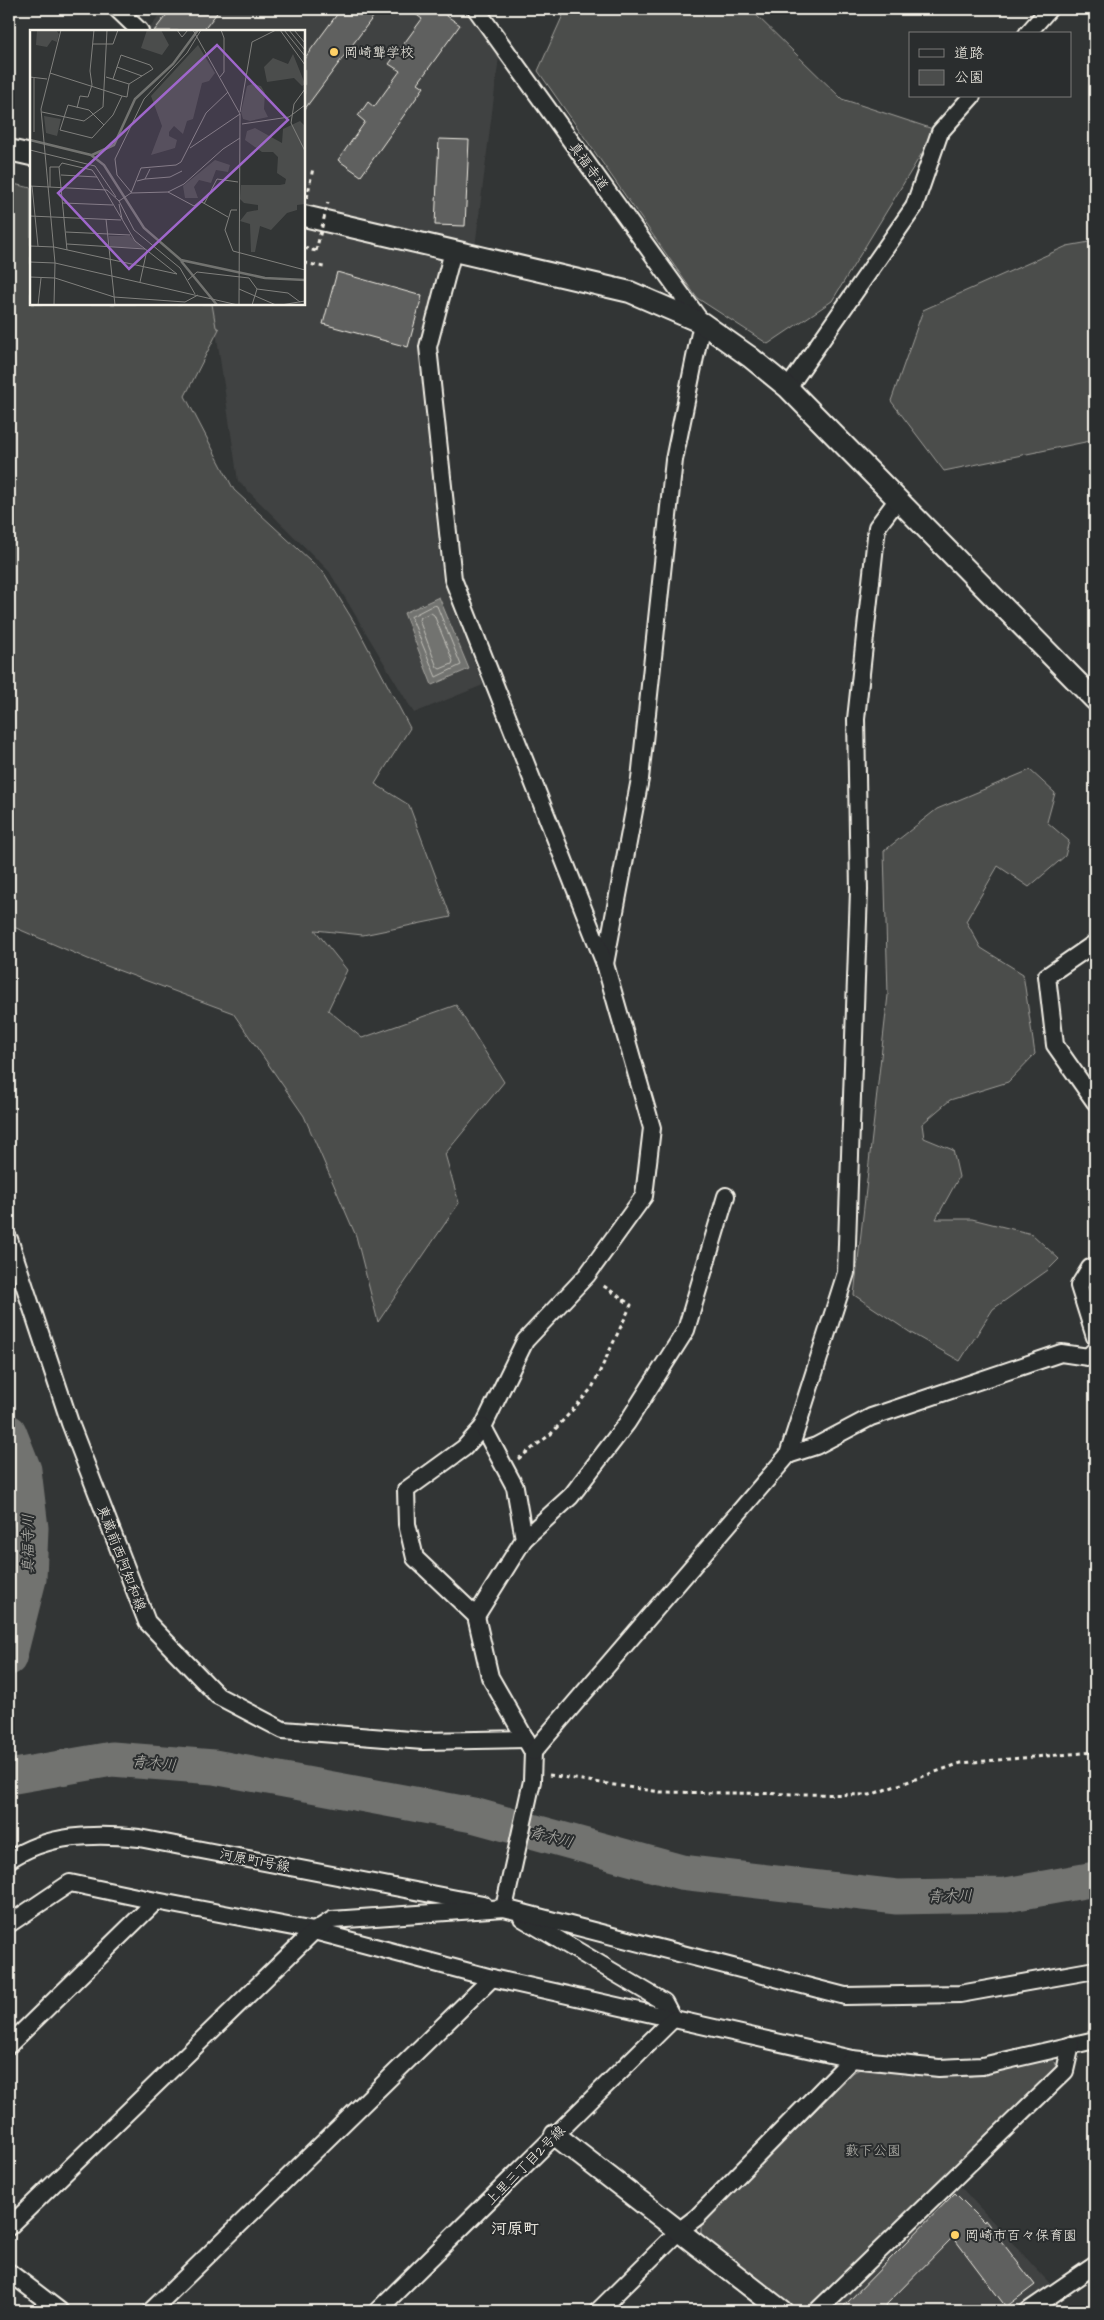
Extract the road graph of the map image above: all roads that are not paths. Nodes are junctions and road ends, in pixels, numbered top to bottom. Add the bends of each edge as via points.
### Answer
1 (117, 9) edge
2 (476, 9) edge
3 (1049, 9) edge
4 (139, 30) edge
5 (1029, 32) edge
6 (970, 98) edge
7 (9, 150) edge
8 (30, 155) edge
9 (305, 216) edge
10 (453, 251) junction
11 (702, 323) junction
12 (788, 388) junction
13 (898, 499) junction
14 (1095, 700) edge
15 (1095, 943) edge
16 (605, 964) junction
17 (1095, 1102) edge
18 (726, 1196) dead end
19 (9, 1238) edge
20 (1095, 1267) edge
21 (1095, 1336) edge
22 (1095, 1350) edge
23 (483, 1427) junction
24 (788, 1455) junction
25 (524, 1539) junction
26 (476, 1616) junction
27 (530, 1745) junction
28 (9, 1860) edge
29 (156, 1900) junction
30 (504, 1908) junction
31 (9, 1924) edge
32 (314, 1931) junction
33 (1095, 1970) edge
34 (492, 1978) junction
35 (672, 2019) junction
36 (1095, 2040) edge
37 (9, 2045) edge
38 (1071, 2045) junction
39 (852, 2059) junction
40 (556, 2135) junction
41 (9, 2227) edge
42 (680, 2230) junction
43 (1095, 2265) edge
44 (9, 2272) edge
45 (60, 2311) edge
46 (151, 2311) edge
47 (377, 2311) edge
48 (598, 2311) edge
49 (782, 2311) edge
50 (817, 2311) edge
51 (1028, 2311) edge

1 - 4 street
2 - 11 street, 真福寺道
3 - 5 street
6 - 12 street via 940,132 914,207
7 - 8 street
9 - 10 street
10 - 11 street via 630,292
10 - 16 street via 428,347 453,579
11 - 12 street
11 - 16 street via 674,460 640,779
12 - 13 street
13 - 14 street
13 - 24 street via 877,527 856,719 859,890 846,1273
15 - 17 street via 1047,976 1055,1045
16 - 23 street via 652,1128 644,1196 588,1275 526,1341
18 - 25 street via 686,1330 627,1423 572,1496
19 - 27 street, 東蔵前西阿知和線 via 70,1423 147,1622 218,1696 283,1730
20 - 21 street via 1090,1268 1079,1286
22 - 24 street via 1088,1357 1061,1353 870,1417 816,1446
23 - 25 street via 515,1486
23 - 26 street via 464,1448 406,1490 407,1524 415,1558
24 - 27 street
25 - 26 street
26 - 27 street via 490,1677
27 - 30 street via 533,1777
28 - 30 street, 河原町1号線 via 57,1839 105,1834
29 - 31 street via 70,1883
29 - 32 street
29 - 37 street
30 - 32 street via 332,1920
30 - 33 street via 845,1996 960,1994
30 - 35 street via 664,2002
32 - 34 street
32 - 41 street
34 - 35 street
34 - 46 street
35 - 39 street
35 - 40 street, 上里三丁目2号線
36 - 38 street
38 - 39 street via 982,2066 939,2068
38 - 50 street via 1065,2071
39 - 42 street via 697,2217
40 - 42 street
40 - 47 street, 上里三丁目2号線
42 - 48 street
42 - 49 street
43 - 51 street
44 - 45 street

